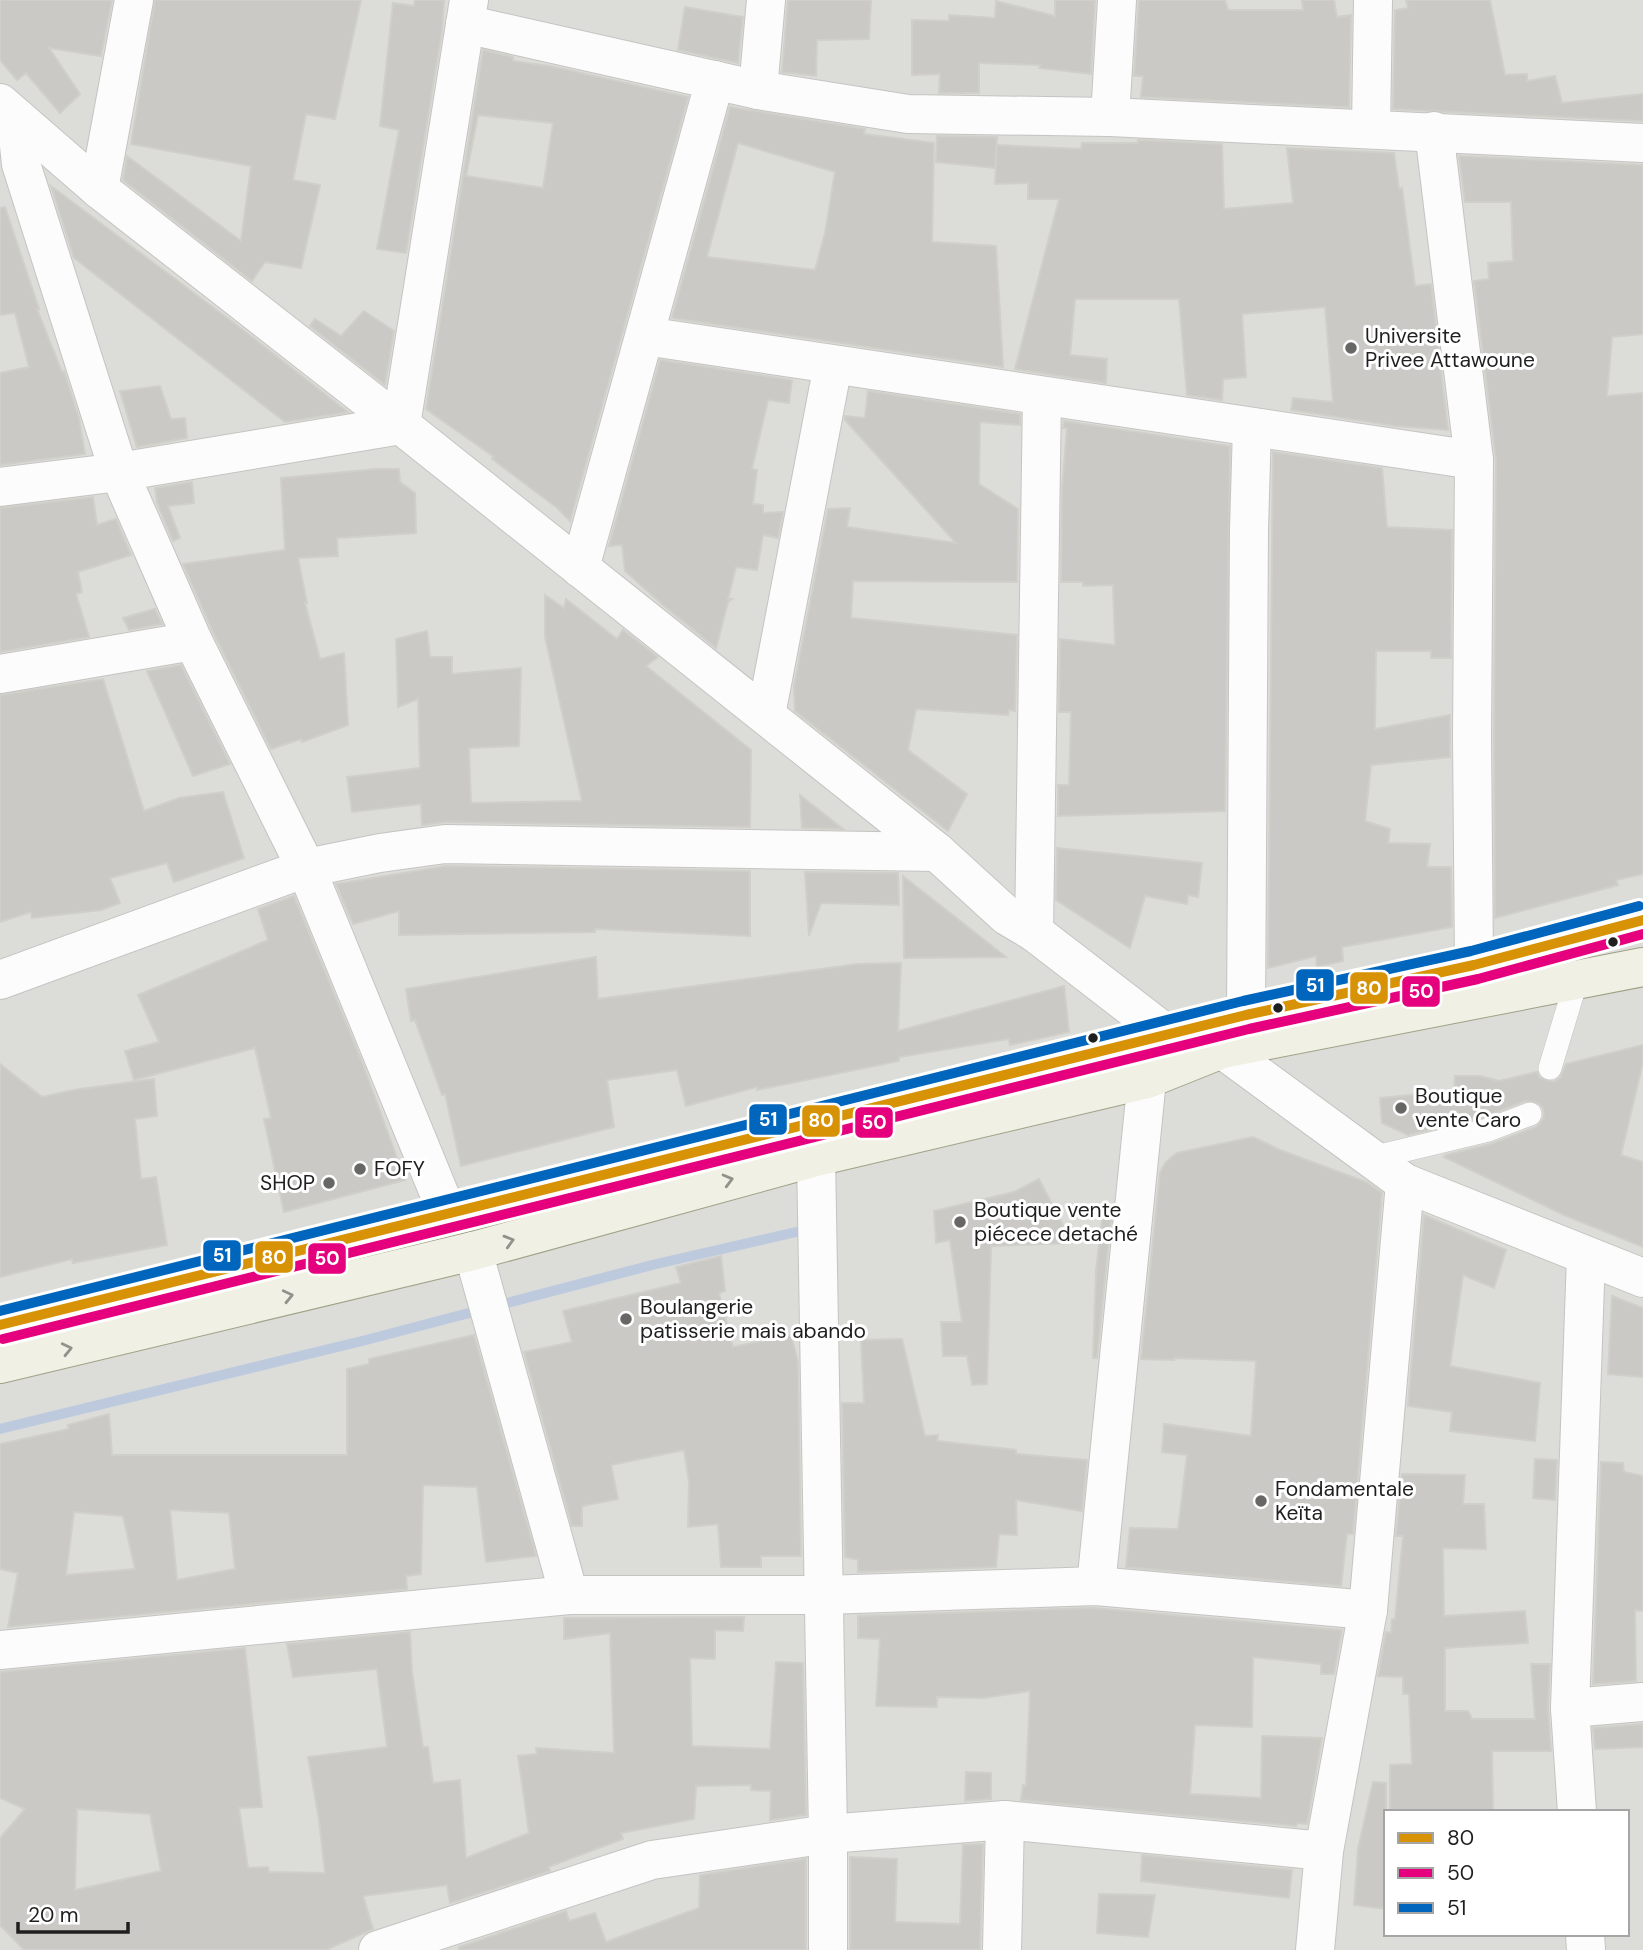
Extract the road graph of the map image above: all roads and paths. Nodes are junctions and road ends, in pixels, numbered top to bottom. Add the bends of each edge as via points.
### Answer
1 (134, 0) edge
2 (766, 0) edge
3 (1117, 0) edge
4 (1373, 0) edge
5 (467, 12) edge
6 (715, 80) junction
7 (758, 90) junction
8 (5, 113) edge
9 (1110, 117) junction
10 (1371, 129) junction
11 (1434, 131) junction
12 (1643, 143) edge
13 (99, 189) junction
14 (645, 336) junction
15 (833, 365) junction
16 (1042, 397) junction
17 (401, 425) junction
18 (1252, 427) junction
19 (1474, 460) junction
20 (119, 472) junction
21 (0, 487) edge
22 (580, 568) junction
23 (192, 641) junction
24 (0, 674) edge
25 (766, 716) junction
26 (937, 852) junction
27 (306, 868) junction
28 (1643, 920) edge
29 (1034, 932) junction
30 (1474, 965) junction
31 (1643, 967) edge
32 (0, 980) edge
33 (1576, 982) junction
34 (1246, 1015) junction
35 (1168, 1035) junction
36 (1222, 1049) junction
37 (1550, 1068) dead end
38 (1147, 1079) junction
39 (1530, 1114) dead end
40 (816, 1157) junction
41 (1372, 1158) junction
42 (1405, 1183) junction
43 (447, 1215) junction
44 (473, 1251) junction
45 (1586, 1256) junction
46 (1643, 1278) edge
47 (0, 1325) edge
48 (0, 1364) edge
49 (1096, 1586) junction
50 (569, 1595) junction
51 (825, 1595) junction
52 (1368, 1610) junction
53 (0, 1650) edge
54 (1643, 1702) edge
55 (1570, 1709) junction
56 (1577, 1810) edge
57 (1004, 1820) junction
58 (828, 1834) junction
59 (1325, 1851) junction
60 (378, 1950) edge
61 (828, 1950) edge
62 (1002, 1950) edge
63 (1315, 1950) edge

1 - 13 street
2 - 7 street
3 - 9 street
4 - 10 street
5 - 6 street
5 - 17 street
6 - 7 street
6 - 14 street
7 - 9 street via 908,114
8 - 13 street
8 - 20 street
9 - 10 street
10 - 11 street
11 - 12 street
11 - 19 street
13 - 17 street
14 - 15 street
14 - 22 street
15 - 16 street
15 - 25 street
16 - 18 street
16 - 29 street
17 - 20 street
17 - 22 street
18 - 19 street
18 - 34 street
19 - 30 street
20 - 21 street
20 - 23 street
22 - 25 street
23 - 24 street
23 - 27 street
25 - 26 street
26 - 27 street via 445,844
26 - 29 street via 1007,916
27 - 32 street
27 - 43 street
28 - 30 main road
29 - 35 street
30 - 34 main road
31 - 33 main road
33 - 36 main road
33 - 37 lane
34 - 35 main road
35 - 43 main road
36 - 38 main road
36 - 41 street
38 - 40 main road
38 - 49 street
39 - 41 lane via 1488,1130
44 -> 40 main road
40 - 51 street
41 - 42 street
42 - 45 street
42 - 52 street
43 - 47 main road
48 -> 44 main road
44 - 50 street
45 - 46 street
45 - 55 street
49 - 51 street
49 - 52 street
50 - 51 street
50 - 53 street
51 - 58 street
52 - 59 street
54 - 55 street
55 - 56 street
57 - 58 street
57 - 59 street
57 - 62 street
58 - 60 street via 652,1860
58 - 61 street
59 - 63 street

